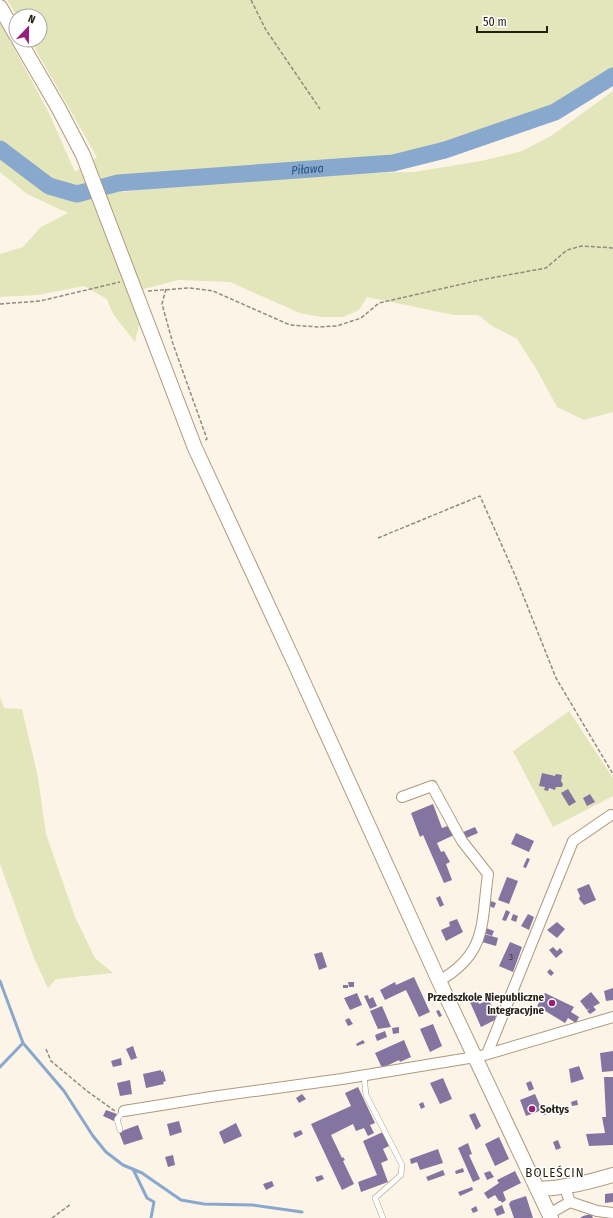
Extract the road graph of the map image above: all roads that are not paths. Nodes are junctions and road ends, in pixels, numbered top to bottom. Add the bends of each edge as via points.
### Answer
1 (0, 7) edge
2 (8, 21) edge
3 (24, 48) edge
4 (402, 797) dead end
5 (612, 815) dead end
6 (439, 981) junction
7 (613, 1017) edge
8 (481, 1055) junction
9 (364, 1076) junction
10 (122, 1112) joint
11 (120, 1130) dead end
12 (613, 1175) edge
13 (563, 1182) junction
14 (537, 1188) junction
15 (570, 1202) junction
16 (613, 1213) edge
17 (550, 1216) edge
18 (383, 1218) edge

1 - 2 main road
3 - 6 main road via 83,155 195,448
4 - 6 street via 432,786 462,841 488,874 481,930 475,949 463,964
5 - 8 street via 573,841
6 - 8 main road
7 - 8 street
8 - 9 street
8 - 14 main road
9 - 10 street
9 - 18 lane via 366,1095 402,1165 402,1174 375,1198
10 - 11 lane via 117,1119
12 - 13 main road via 588,1183
13 - 14 main road
13 - 15 street
14 - 17 main road
15 - 16 street
15 - 17 street

